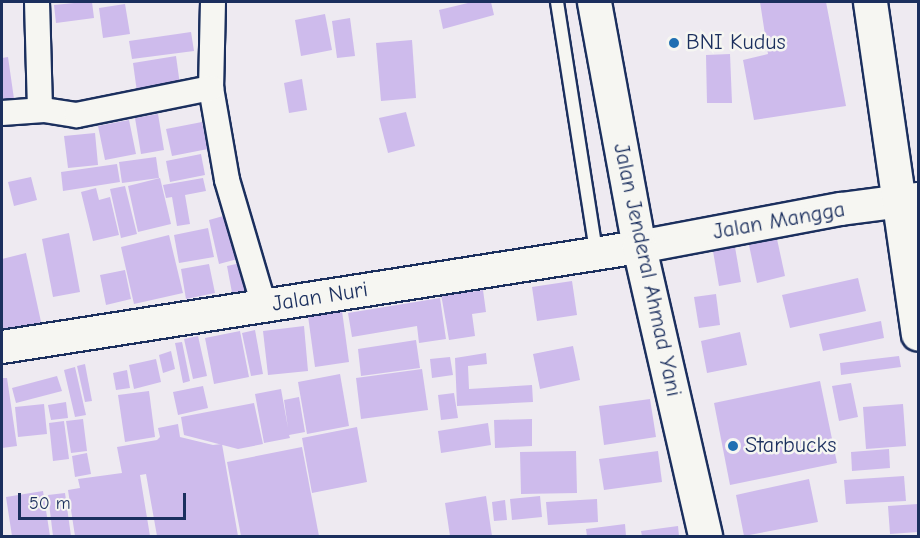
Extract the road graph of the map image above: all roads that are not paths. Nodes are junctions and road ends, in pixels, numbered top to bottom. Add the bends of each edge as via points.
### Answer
1 (37, 2) edge
2 (213, 2) edge
3 (557, 2) edge
4 (594, 2) edge
5 (870, 2) edge
6 (211, 88) junction
7 (40, 110) junction
8 (2, 113) edge
9 (909, 201) edge
10 (639, 247) junction
11 (596, 253) junction
12 (264, 306) junction
13 (918, 334) edge
14 (2, 347) edge
15 (705, 537) edge

1 - 7 street
2 - 6 street
3 - 11 lane
4 - 10 main road, Jalan Jenderal Ahmad Yani
5 - 9 main road
6 - 7 street via 77,115
6 - 12 street via 227,180
7 - 8 street
9 - 10 street, Jalan Mangga via 841,209
9 - 13 main road
10 - 11 street, Jalan Nuri
10 - 15 main road, Jalan Jenderal Ahmad Yani
11 - 12 street, Jalan Nuri
12 - 14 street, Jalan Nuri

